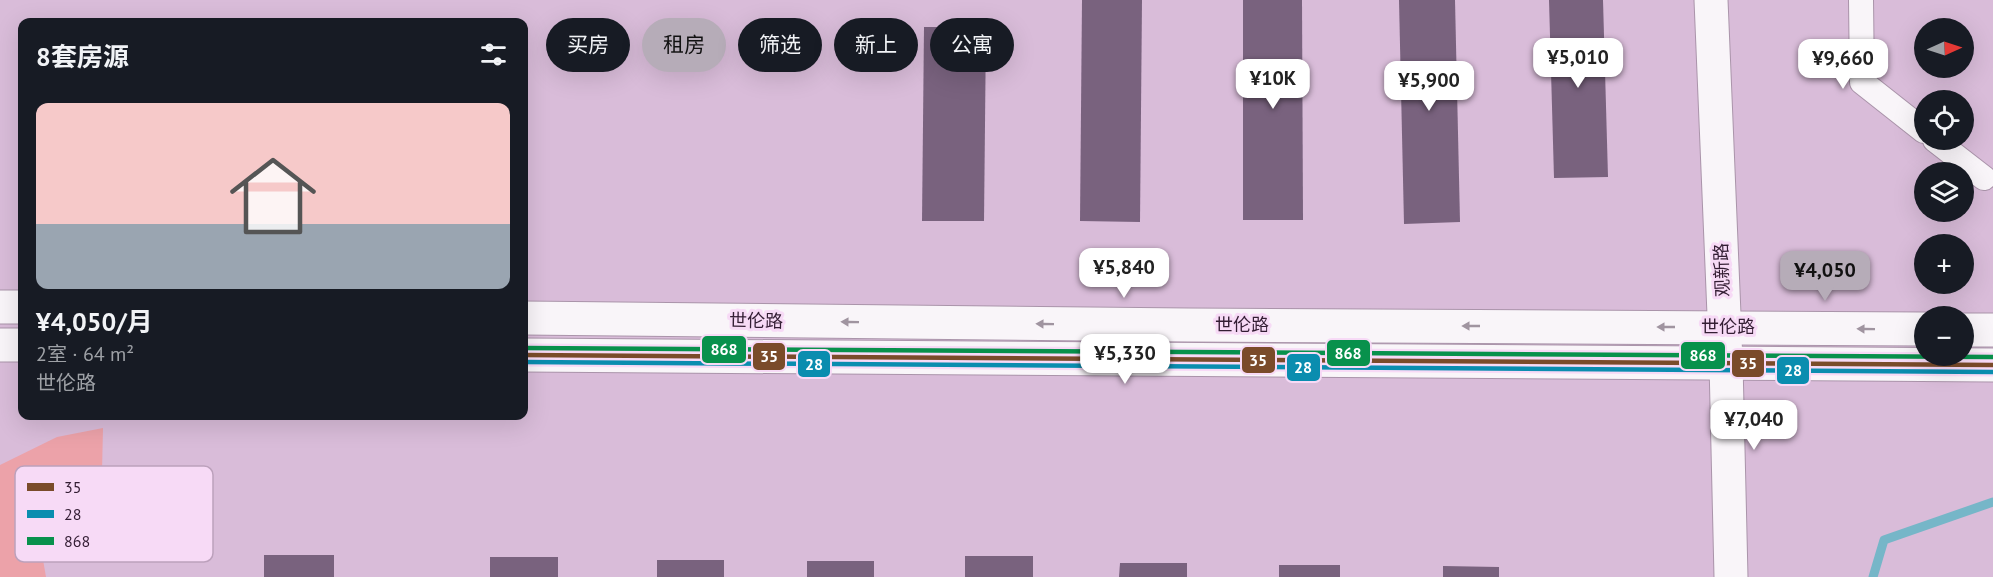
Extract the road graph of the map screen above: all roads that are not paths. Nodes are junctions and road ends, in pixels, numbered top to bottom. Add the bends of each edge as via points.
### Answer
1 (1711, 0) edge
2 (1861, 0) edge
3 (1914, 123) edge
4 (1948, 150) edge
5 (1984, 178) dead end
6 (0, 307) edge
7 (18, 307) edge
8 (528, 318) edge
9 (1725, 327) junction
10 (1914, 329) edge
11 (1974, 330) edge
12 (1993, 330) edge
13 (0, 345) edge
14 (18, 345) edge
15 (528, 355) edge
16 (1726, 363) junction
17 (1993, 365) edge
18 (1731, 577) edge

1 - 9 main road, 观新路
2 - 3 street via 1862,82
4 - 5 street
6 - 7 main road
9 -> 8 main road, 世伦路
10 -> 9 main road, 世伦路
9 - 16 main road, 观新路
11 - 12 main road
13 - 14 main road
15 - 16 main road, 世伦路
16 - 17 main road, 世伦路
16 - 18 main road, 观新路

